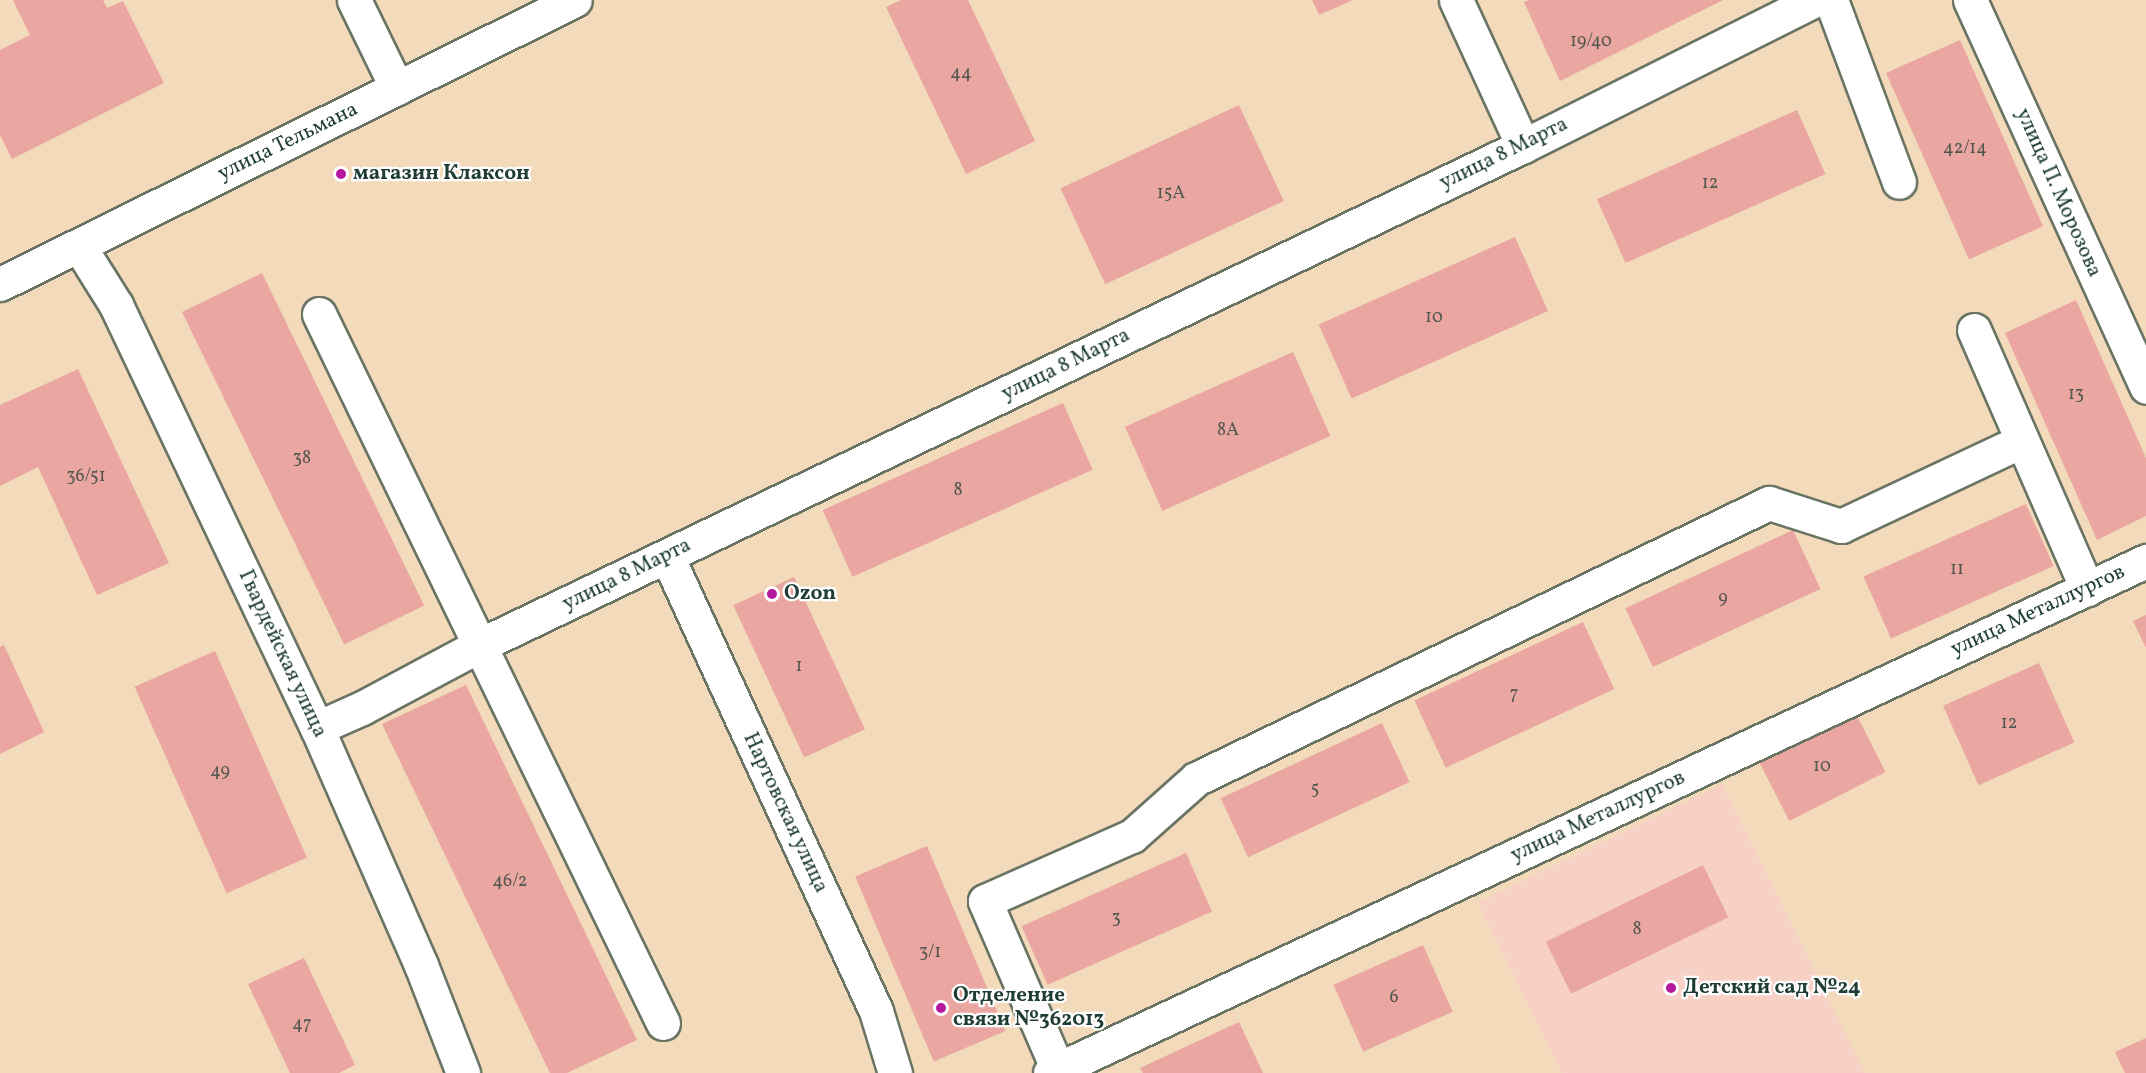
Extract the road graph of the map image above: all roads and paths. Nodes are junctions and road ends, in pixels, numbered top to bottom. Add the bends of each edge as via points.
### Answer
1 (354, 0) edge
2 (575, 0) edge
3 (1456, 0) edge
4 (1814, 0) edge
5 (1831, 0) edge
6 (1970, 0) edge
7 (397, 88) junction
8 (1523, 146) junction
9 (1899, 182) dead end
10 (80, 246) junction
11 (0, 284) edge
12 (319, 314) dead end
13 (1974, 330) dead end
14 (2146, 387) edge
15 (2022, 441) junction
16 (667, 556) junction
17 (2146, 561) edge
18 (2087, 589) junction
19 (480, 645) junction
20 (317, 728) junction
21 (663, 1023) dead end
22 (1054, 1071) edge
23 (464, 1073) edge
24 (895, 1073) edge

1 - 7 street
2 - 7 street, улица Тельмана
3 - 8 street
4 - 8 street, улица 8 Марта
5 - 9 street
6 - 14 street, улица П. Морозова
7 - 10 street, улица Тельмана
8 - 16 street, улица 8 Марта
10 - 11 street, улица Тельмана
10 - 20 street, Гвардейская улица via 116,305
12 - 19 street
13 - 15 street
15 - 18 street
15 - 22 street via 1841,526 1768,502 1196,779 1132,836 985,901
16 - 19 street, улица 8 Марта
16 - 24 street, Нартовская улица via 876,1011
17 - 18 street, улица Металлургов
18 - 22 street, улица Металлургов
19 - 20 street, улица 8 Марта
19 - 21 street
20 - 23 street, Гвардейская улица

